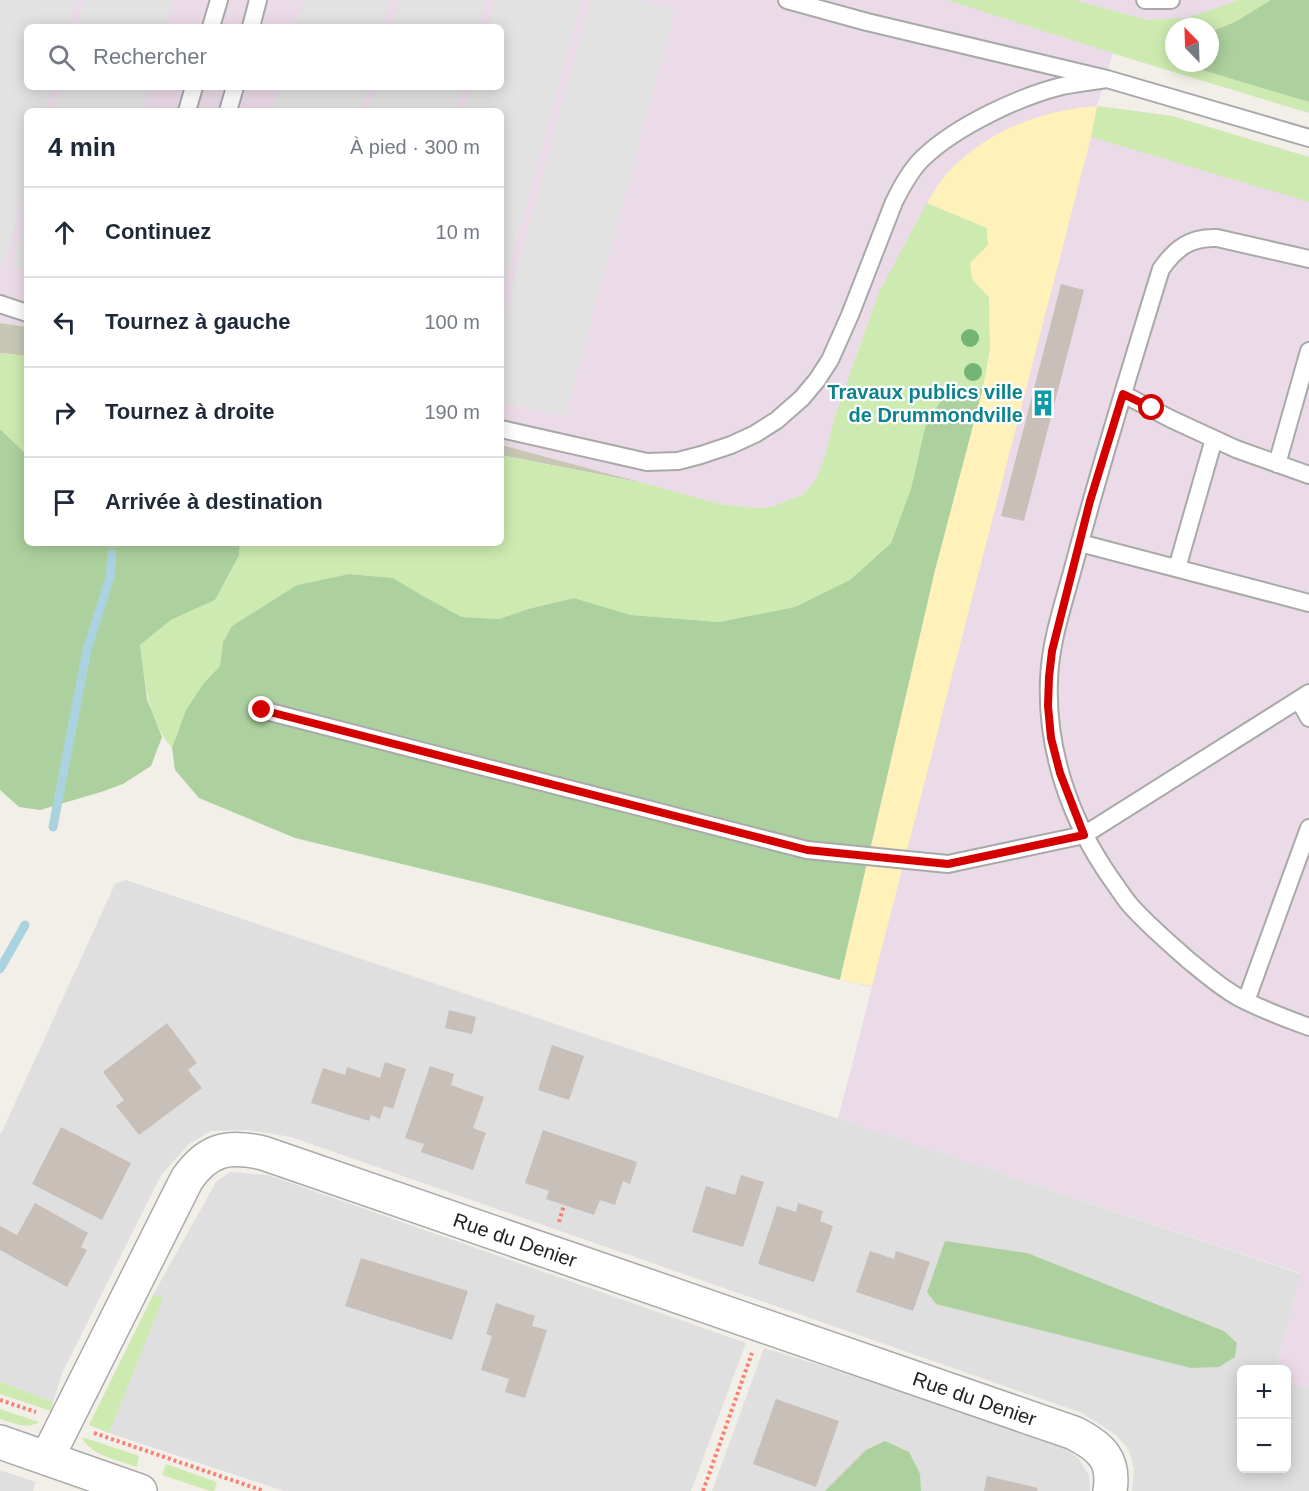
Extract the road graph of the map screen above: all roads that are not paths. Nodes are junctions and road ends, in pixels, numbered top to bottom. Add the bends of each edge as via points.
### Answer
1 (219, 0) edge
2 (258, 0) edge
3 (787, 0) edge
4 (1145, 0) edge
5 (1171, 0) edge
6 (212, 24) edge
7 (252, 24) edge
8 (1107, 79) junction
9 (193, 90) edge
10 (234, 90) edge
11 (188, 108) edge
12 (229, 108) edge
13 (1309, 138) edge
14 (1309, 260) edge
15 (0, 304) edge
16 (24, 312) edge
17 (1309, 351) edge
18 (1123, 394) junction
19 (504, 430) edge
20 (1214, 438) junction
21 (1277, 464) junction
22 (1309, 476) edge
23 (1080, 543) junction
24 (1177, 568) junction
25 (1309, 603) edge
26 (1304, 696) edge
27 (262, 710) dead end
28 (1309, 718) edge
29 (1309, 828) edge
30 (1084, 835) junction
31 (1246, 1001) junction
32 (1309, 1027) edge
33 (0, 1442) edge
34 (47, 1458) junction
35 (140, 1491) edge
36 (1110, 1491) edge

1 - 6 lane
2 - 7 lane
3 - 8 lane
4 - 5 lane
8 - 13 lane
8 - 19 lane via 1060,87 1016,102 967,126 924,157 894,202 824,370 802,398 755,434 678,461 647,462
9 - 11 lane
10 - 12 lane
14 - 18 lane via 1217,238 1192,241 1179,248 1161,269
15 - 16 lane
17 - 21 lane
18 - 20 lane
18 - 23 lane
20 - 21 lane
20 - 24 lane
21 - 22 lane
23 - 24 lane
23 - 30 lane via 1052,651 1048,706 1060,773
24 - 25 lane
26 - 28 lane
26 - 30 lane
27 - 30 lane via 807,850 948,864
29 - 31 lane
30 - 31 lane via 1130,905 1203,972
31 - 32 lane
33 - 34 street
34 - 35 street
34 - 36 street, Rue du Denier via 187,1179 208,1157 233,1149 263,1153 1074,1433 1101,1451 1109,1464

